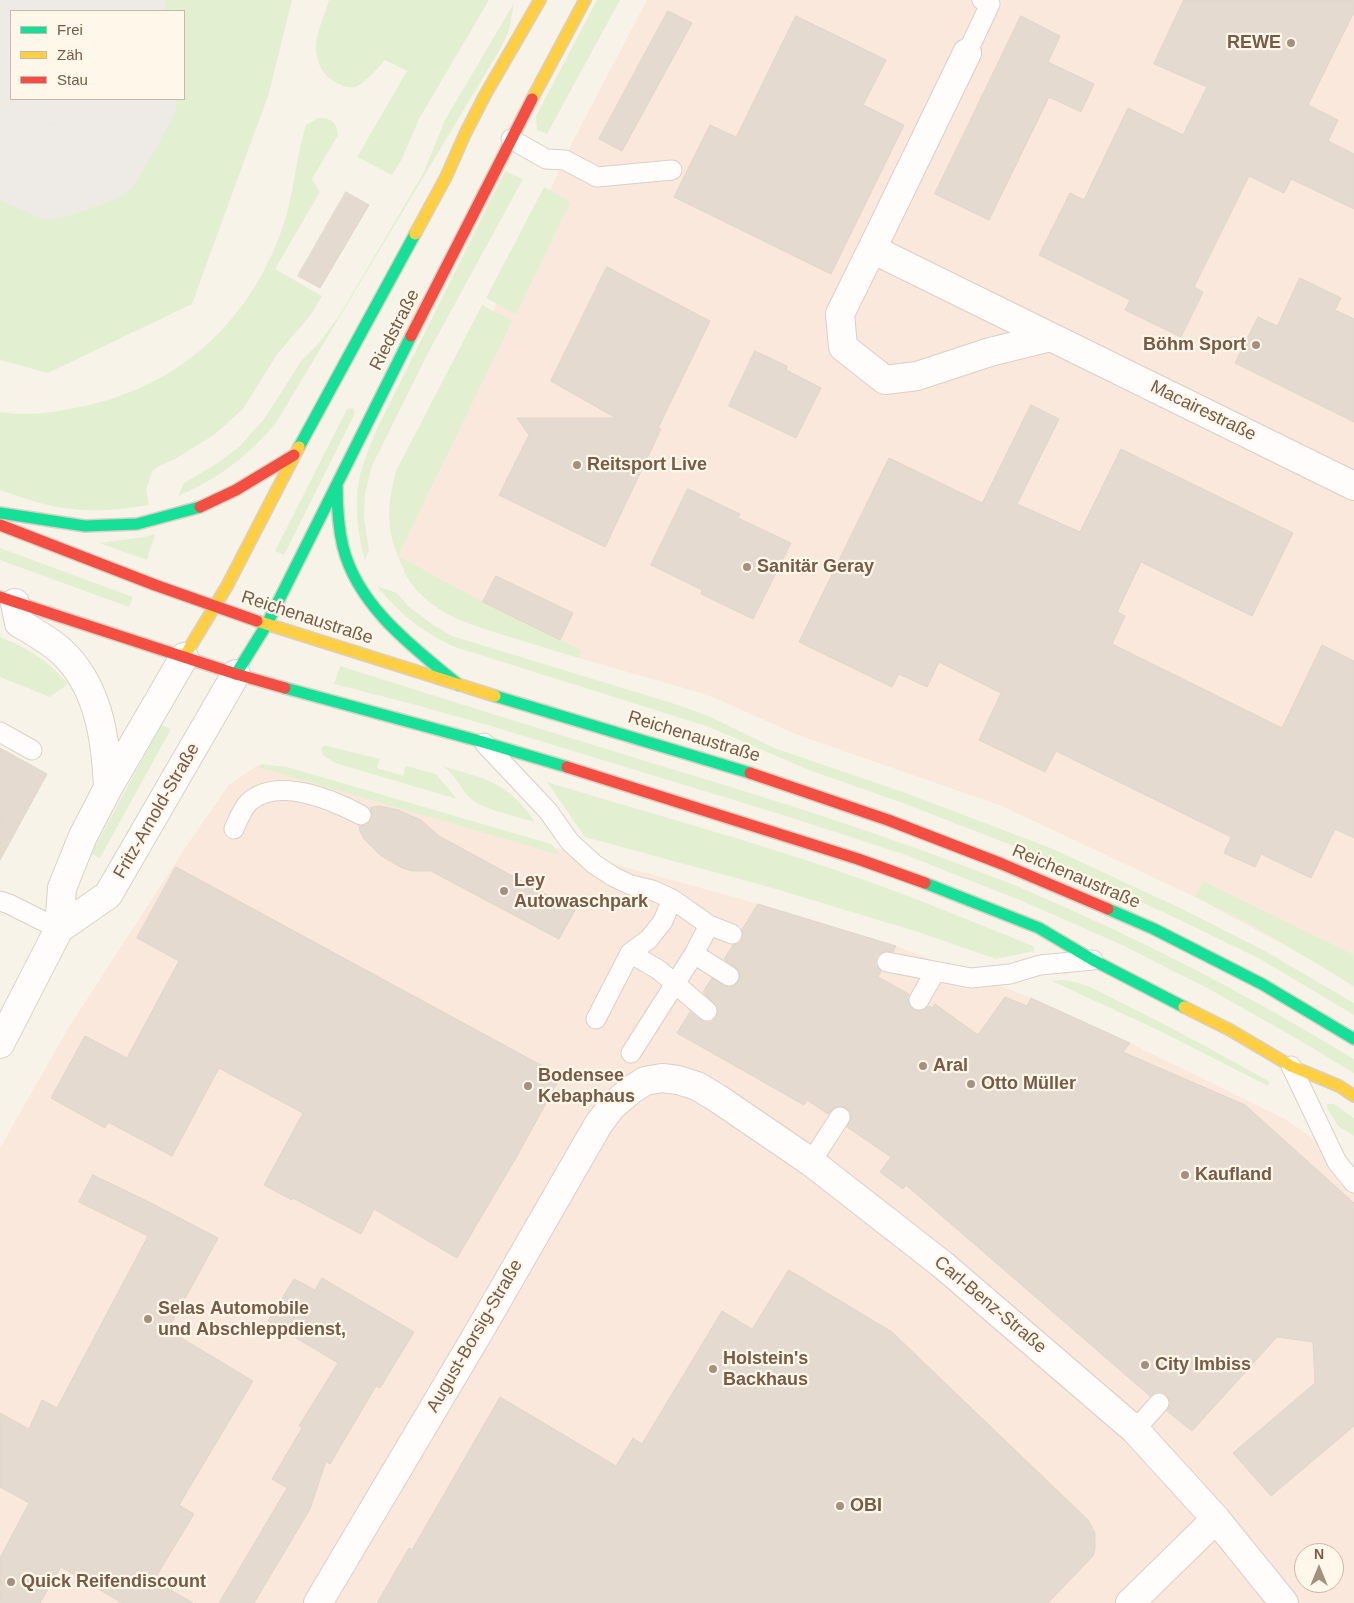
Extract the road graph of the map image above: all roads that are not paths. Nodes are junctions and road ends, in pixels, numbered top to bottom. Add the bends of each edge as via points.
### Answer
1 (540, 0) edge
2 (585, 0) edge
3 (988, 1) edge
4 (967, 53) joint
5 (511, 138) junction
6 (672, 170) dead end
7 (872, 249) junction
8 (1051, 337) junction
9 (295, 454) junction
10 (336, 482) junction
11 (1354, 486) edge
12 (0, 513) edge
13 (0, 525) edge
14 (7, 600) edge
15 (216, 606) junction
16 (267, 624) junction
17 (184, 658) junction
18 (236, 674) junction
19 (459, 686) junction
20 (0, 732) edge
21 (484, 742) junction
22 (32, 750) dead end
23 (108, 788) junction
24 (361, 815) dead end
25 (234, 829) dead end
26 (672, 899) junction
27 (0, 901) edge
28 (708, 925) junction
29 (59, 929) junction
30 (732, 934) dead end
31 (630, 953) junction
32 (694, 954) junction
33 (1093, 960) junction
34 (887, 962) dead end
35 (935, 972) junction
36 (729, 976) dead end
37 (674, 984) junction
38 (918, 1000) dead end
39 (707, 1012) dead end
40 (596, 1019) dead end
41 (1354, 1038) edge
42 (0, 1044) edge
43 (631, 1053) dead end
44 (1290, 1066) junction
45 (645, 1081) joint
46 (1354, 1096) edge
47 (840, 1117) dead end
48 (811, 1162) junction
49 (1354, 1183) edge
50 (1159, 1404) dead end
51 (1135, 1430) junction
52 (1216, 1519) junction
53 (318, 1603) edge
54 (1130, 1603) edge
55 (1284, 1603) edge

1 - 9 main road, Riedstraße via 485,95 446,177
2 - 5 main road, Riedstraße
3 - 4 lane
4 - 7 street
5 - 6 lane via 546,159 565,160 597,177
5 - 10 main road, Riedstraße
7 - 8 street, Macairestraße
7 - 8 street via 840,314 843,347 885,380 917,376 990,352
8 - 11 street, Macairestraße
9 - 12 main road via 236,490 200,507 137,524 85,526
9 - 15 main road, Riedstraße
10 - 16 main road, Riedstraße
10 - 19 main road via 343,548 359,586 374,608 408,642
13 - 15 main road, Reichenaustraße
14 - 17 main road
14 - 23 street via 19,623 62,652 80,674 101,725
15 - 16 main road, Reichenaustraße
15 - 17 main road, Riedstraße
16 - 18 main road, Riedstraße
16 - 19 main road, Reichenaustraße
17 - 18 main road
17 - 23 street, Fritz-Arnold-Straße
18 - 21 main road
18 - 29 street, Fritz-Arnold-Straße via 108,895
19 - 41 main road, Reichenaustraße via 734,766 1002,864 1154,929 1262,984
20 - 22 lane
21 - 26 lane via 548,811 570,842 594,864 614,877
21 - 33 main road via 858,859 1039,928
23 - 29 street, Fritz-Arnold-Straße via 83,836 62,888
24 - 25 lane via 317,796 279,791 251,800
26 - 28 lane
26 - 31 lane via 663,921 649,939
27 - 29 lane
28 - 30 lane
28 - 32 lane
29 - 42 street, Fritz-Arnold-Straße
31 - 37 lane via 659,970
31 - 40 lane
32 - 36 lane
32 - 37 lane
33 - 35 lane via 1040,965 1010,974 971,978
33 - 44 main road via 1214,1022
34 - 35 lane
35 - 38 lane
37 - 39 lane
37 - 43 lane
44 - 46 main road via 1339,1086
44 - 49 lane via 1337,1162
45 - 48 street, Carl-Benz-Straße via 662,1078 697,1086
45 - 53 street, August-Borsig-Straße via 612,1106 598,1125
47 - 48 lane
48 - 51 street, Carl-Benz-Straße via 944,1265
50 - 51 lane
51 - 52 street, Carl-Benz-Straße
52 - 54 street
52 - 55 street, Carl-Benz-Straße

